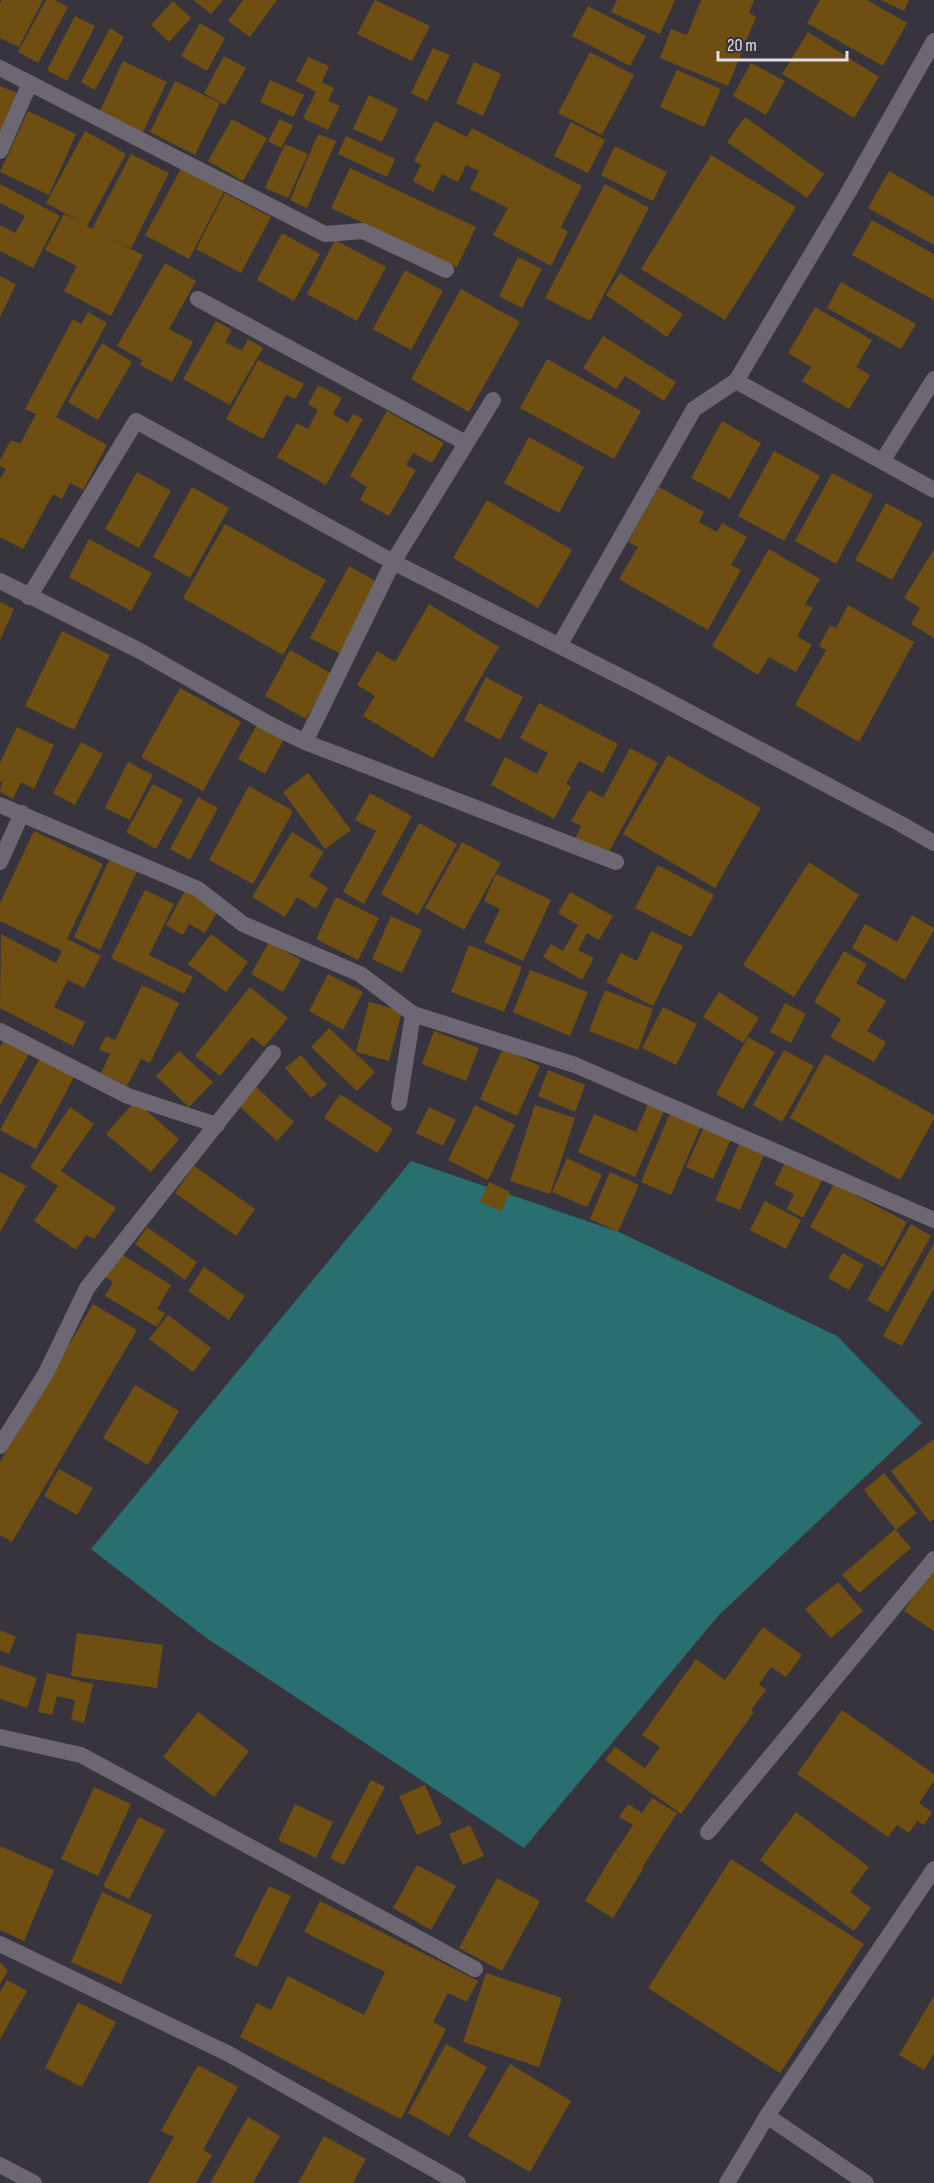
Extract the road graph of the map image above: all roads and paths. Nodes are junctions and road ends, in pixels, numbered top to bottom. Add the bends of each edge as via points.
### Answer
1 (934, 41) edge
2 (0, 68) edge
3 (30, 83) junction
4 (0, 151) edge
5 (446, 270) dead end
6 (198, 299) dead end
7 (934, 379) edge
8 (736, 381) junction
9 (493, 400) dead end
10 (466, 442) junction
11 (883, 460) junction
12 (934, 490) edge
13 (393, 562) junction
14 (0, 580) edge
15 (29, 597) junction
16 (559, 646) junction
17 (305, 742) junction
18 (0, 806) edge
19 (22, 813) junction
20 (934, 843) edge
21 (0, 862) edge
22 (616, 862) dead end
23 (413, 1014) junction
24 (0, 1031) edge
25 (273, 1053) dead end
26 (399, 1103) dead end
27 (217, 1125) junction
28 (934, 1220) edge
29 (0, 1446) edge
30 (934, 1559) edge
31 (0, 1737) edge
32 (708, 1832) dead end
33 (934, 1869) edge
34 (0, 1944) edge
35 (475, 1969) dead end
36 (767, 2116) junction
37 (0, 2165) edge
38 (34, 2183) edge
39 (458, 2183) edge
40 (727, 2183) edge
41 (866, 2183) edge

1 - 8 street
2 - 3 street
3 - 4 street
3 - 5 street via 324,234 363,231
6 - 10 street
7 - 11 street
8 - 11 street
8 - 16 street via 694,409
9 - 10 street
10 - 13 street
11 - 12 street
13 - 15 street via 136,422
13 - 16 street
13 - 17 street
14 - 15 street
15 - 17 street via 140,651
16 - 20 street
17 - 22 street
18 - 19 street
19 - 21 street
19 - 23 street via 198,890 243,924 360,974
23 - 26 street
23 - 28 street via 575,1065
24 - 27 street via 128,1096
25 - 27 street
27 - 29 street via 87,1288 46,1373
30 - 32 street
31 - 35 street via 81,1755
33 - 36 street
34 - 39 street via 229,2054
36 - 40 street
36 - 41 street
37 - 38 street

